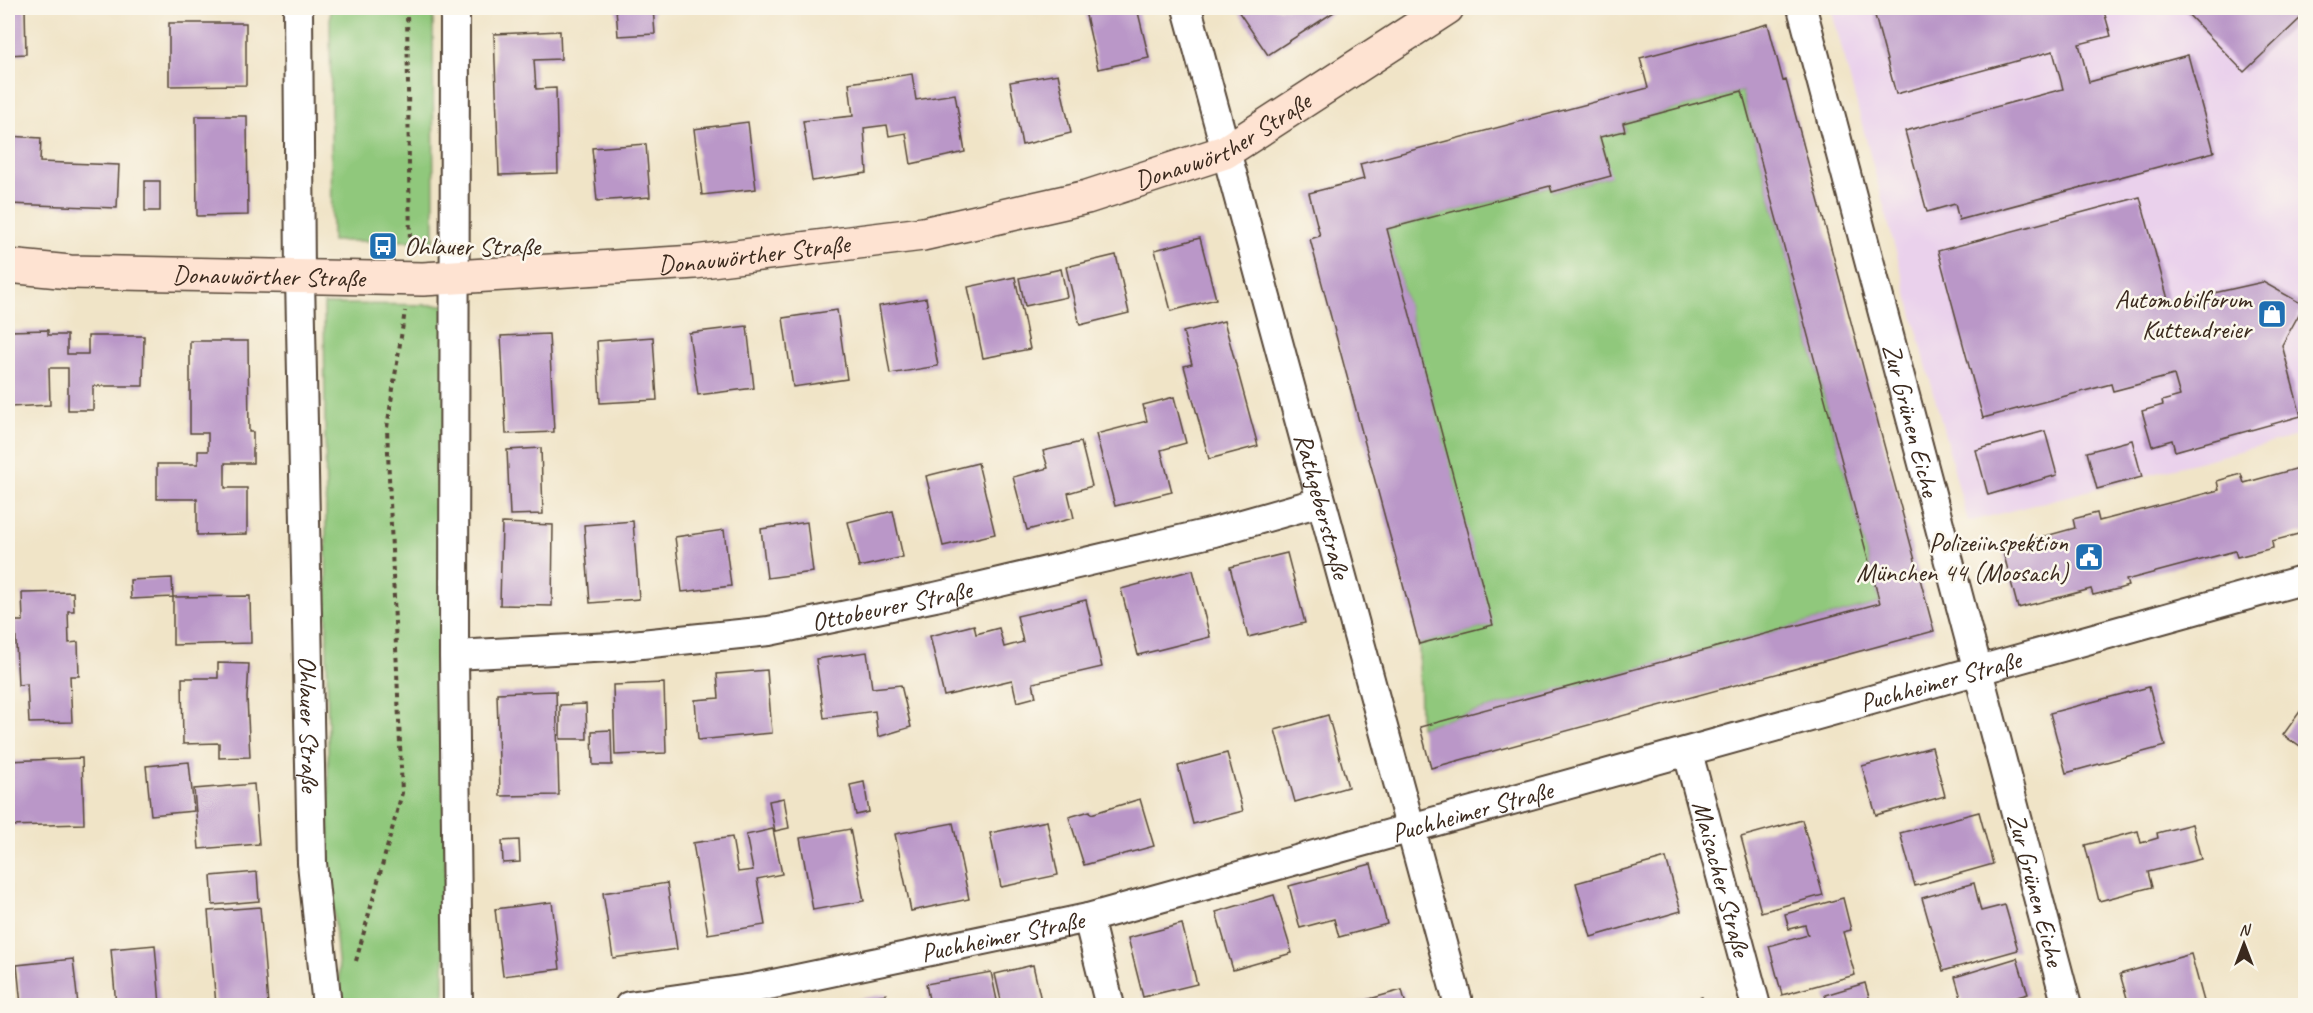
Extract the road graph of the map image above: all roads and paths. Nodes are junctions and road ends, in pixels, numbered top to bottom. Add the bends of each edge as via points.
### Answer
1 (298, 8) edge
2 (407, 8) edge
3 (455, 8) edge
4 (1187, 8) edge
5 (1447, 8) edge
6 (1802, 8) edge
7 (1225, 152) junction
8 (410, 237) dead end
9 (8, 266) edge
10 (455, 277) junction
11 (300, 278) junction
12 (404, 319) dead end
13 (1320, 502) junction
14 (2306, 579) edge
15 (454, 655) junction
16 (1976, 669) junction
17 (1688, 753) junction
18 (1410, 827) junction
19 (1088, 918) junction
20 (353, 972) dead end
21 (754, 997) edge
22 (327, 1005) edge
23 (458, 1005) edge
24 (629, 1005) edge
25 (1110, 1005) edge
26 (1459, 1005) edge
27 (1756, 1005) edge
28 (2067, 1005) edge

1 - 11 street, Ohlauer Straße
2 - 8 path
3 - 10 street
4 - 7 street, Rathgeberstraße
5 - 7 street, Donauwörther Straße
6 - 16 street, Zur Grünen Eiche
7 - 10 street, Donauwörther Straße via 1087,197 923,234 695,262
7 - 13 street, Rathgeberstraße
9 - 11 street, Donauwörther Straße via 70,272
10 - 11 street, Donauwörther Straße
10 - 15 street
11 - 22 street, Ohlauer Straße via 312,863
12 - 20 path via 387,428 402,793
13 - 15 street, Ottobeurer Straße via 1214,532 769,631 612,647
13 - 18 street, Rathgeberstraße
14 - 16 street, Puchheimer Straße
15 - 23 street
16 - 17 street, Puchheimer Straße
16 - 28 street, Zur Grünen Eiche
17 - 18 street, Puchheimer Straße
17 - 27 street, Maisacher Straße
18 - 19 street, Puchheimer Straße
18 - 26 street, Rathgeberstraße
19 - 21 street, Puchheimer Straße
19 - 25 street
21 - 24 street, Puchheimer Straße

